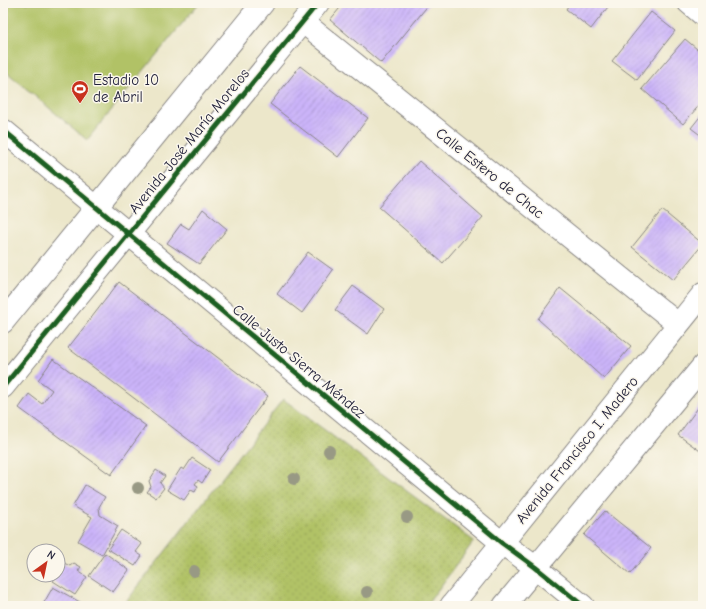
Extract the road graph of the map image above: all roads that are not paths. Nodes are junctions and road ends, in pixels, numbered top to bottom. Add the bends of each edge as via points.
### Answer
1 (263, 3) edge
2 (318, 3) edge
3 (689, 3) edge
4 (703, 15) edge
5 (303, 22) junction
6 (3, 130) edge
7 (96, 207) junction
8 (128, 235) junction
9 (703, 294) edge
10 (3, 322) edge
11 (678, 324) junction
12 (703, 366) edge
13 (3, 387) edge
14 (502, 543) junction
15 (535, 568) junction
16 (451, 606) edge
17 (504, 606) edge
18 (583, 606) edge

1 - 7 street, Avenida José María Morelos
2 - 5 street, Avenida José María Morelos
3 - 4 street
5 - 8 street, Avenida José María Morelos
5 - 11 street, Calle Estero de Chac
6 - 7 street, Calle Justo Sierra Méndez
7 - 8 street, Calle Justo Sierra Méndez
7 - 10 street, Avenida José María Morelos
8 - 13 street, Avenida José María Morelos
8 - 14 street, Calle Justo Sierra Méndez
9 - 11 street, Avenida Francisco I. Madero
11 - 14 street, Avenida Francisco I. Madero
12 - 15 street
14 - 15 street, Calle Justo Sierra Méndez
14 - 16 street, Avenida Francisco I. Madero
15 - 17 street
15 - 18 street, Calle Justo Sierra Méndez

